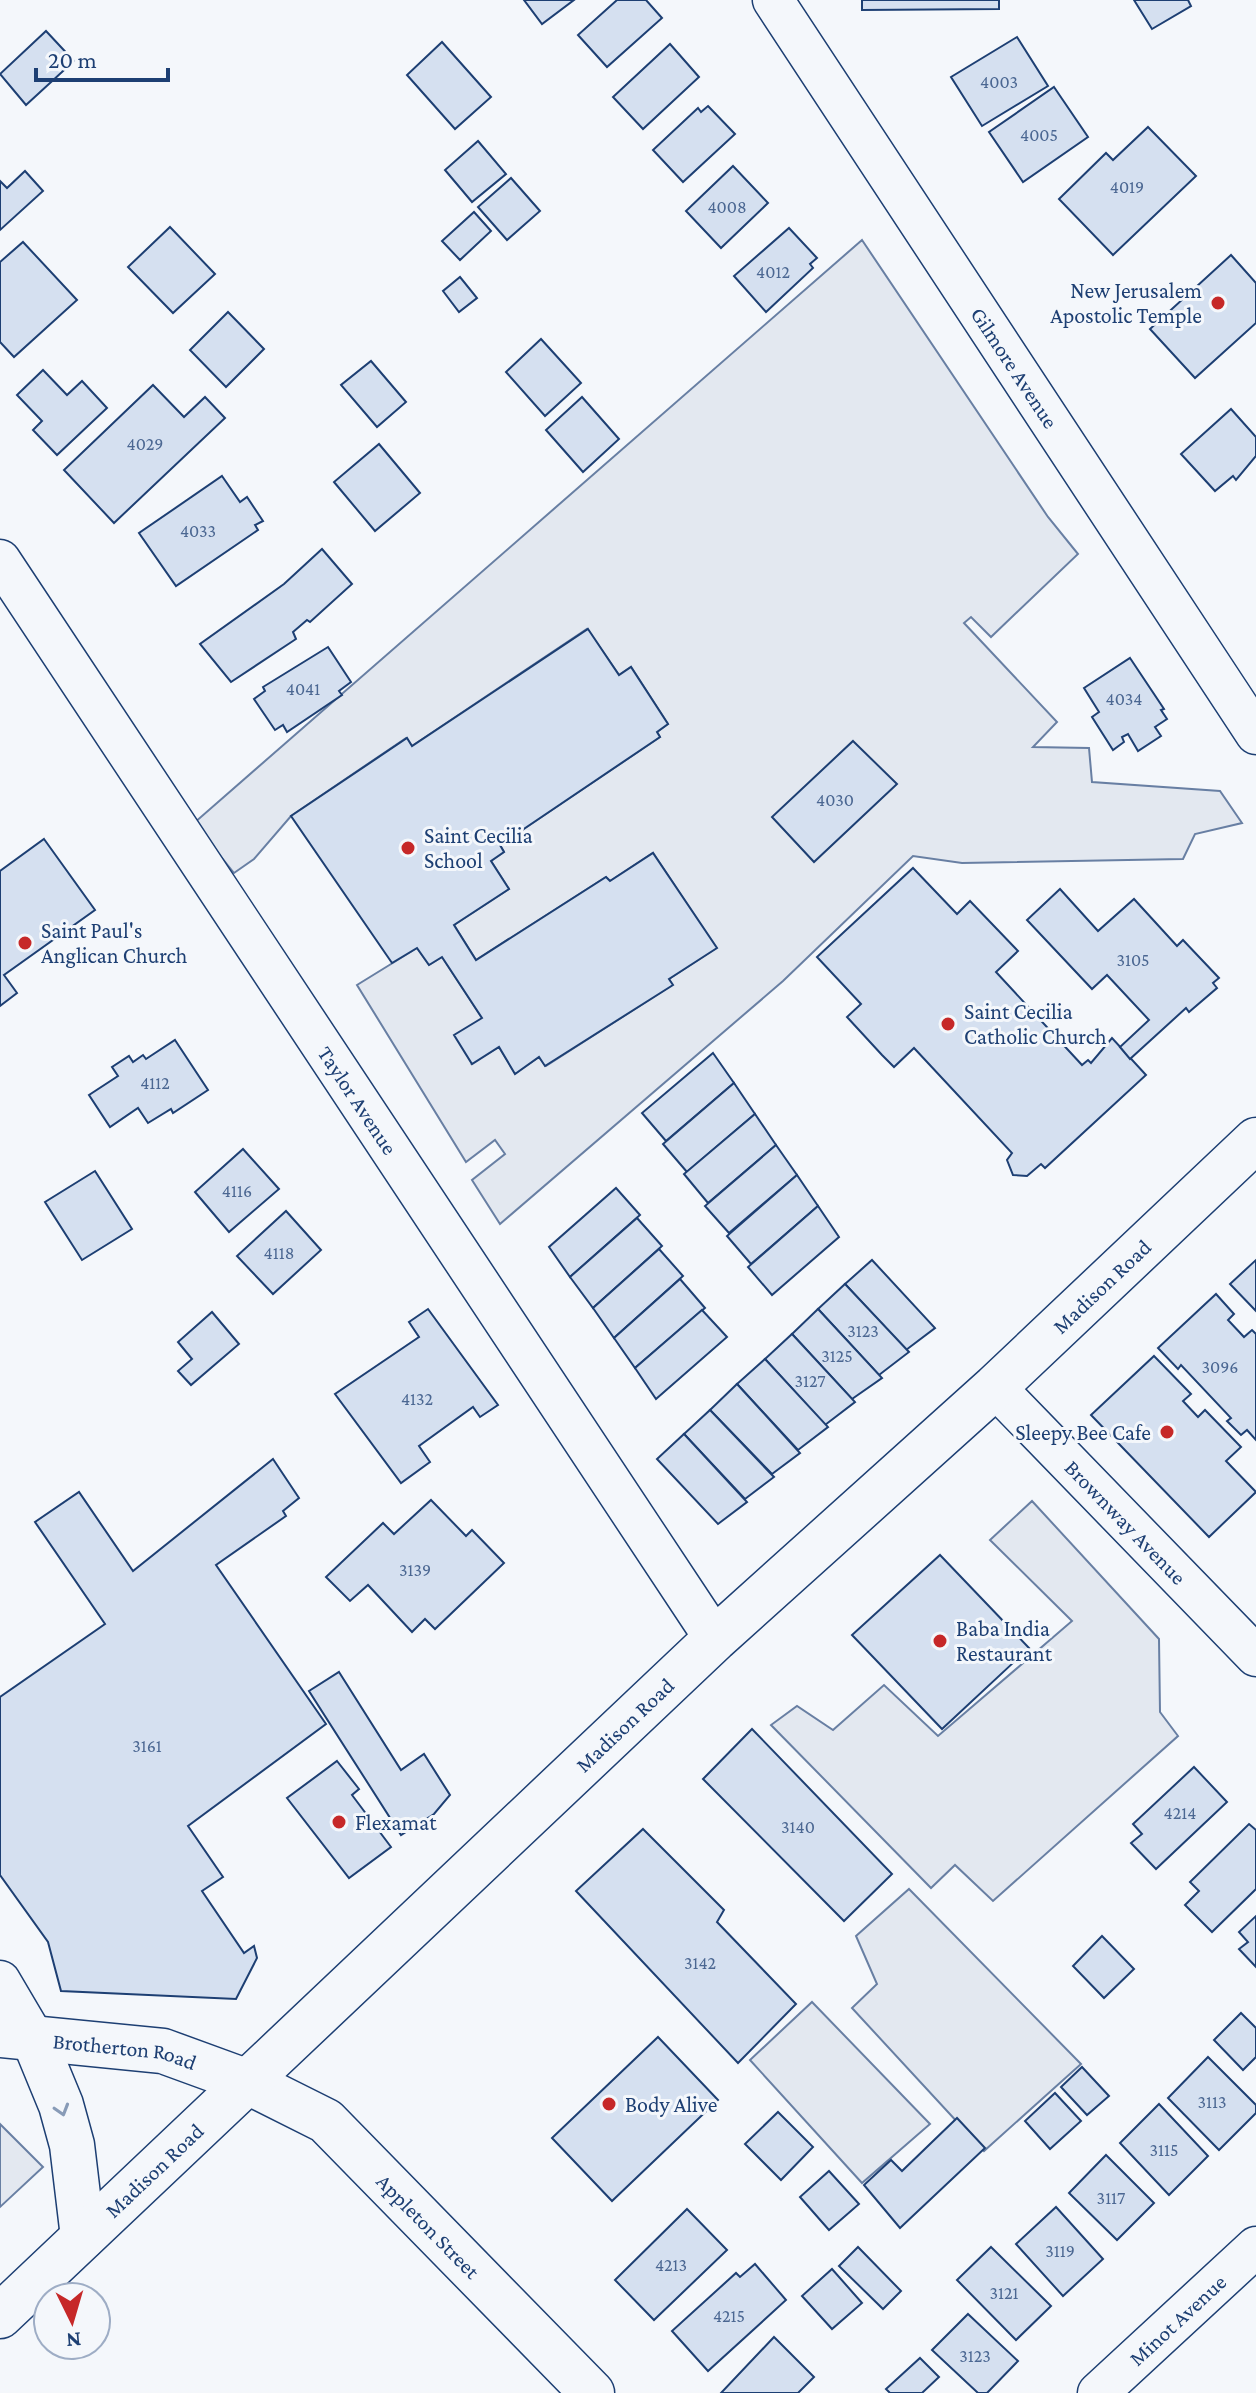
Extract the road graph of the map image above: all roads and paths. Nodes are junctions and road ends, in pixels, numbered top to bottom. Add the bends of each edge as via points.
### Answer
1 (773, 0) edge
2 (0, 560) edge
3 (1256, 734) edge
4 (1256, 1140) edge
5 (995, 1387) junction
6 (715, 1639) junction
7 (1256, 1656) edge
8 (0, 1981) edge
9 (16, 2036) edge
10 (248, 2082) junction
11 (83, 2237) junction
12 (1256, 2247) edge
13 (0, 2316) edge
14 (592, 2393) edge
15 (1098, 2393) edge

1 - 3 street, Gilmore Avenue
2 - 6 street, Taylor Avenue
4 - 5 main road, Madison Road
5 - 6 main road, Madison Road
5 - 7 street, Brownway Avenue
6 - 10 main road, Madison Road
8 - 9 street
9 - 10 main road, Brotherton Road via 163,2051
9 -> 11 main road via 61,2105 72,2145
10 - 11 main road, Madison Road
10 - 14 main road, Appleton Street via 326,2121
11 - 13 main road, Madison Road
12 - 15 street, Minot Avenue

